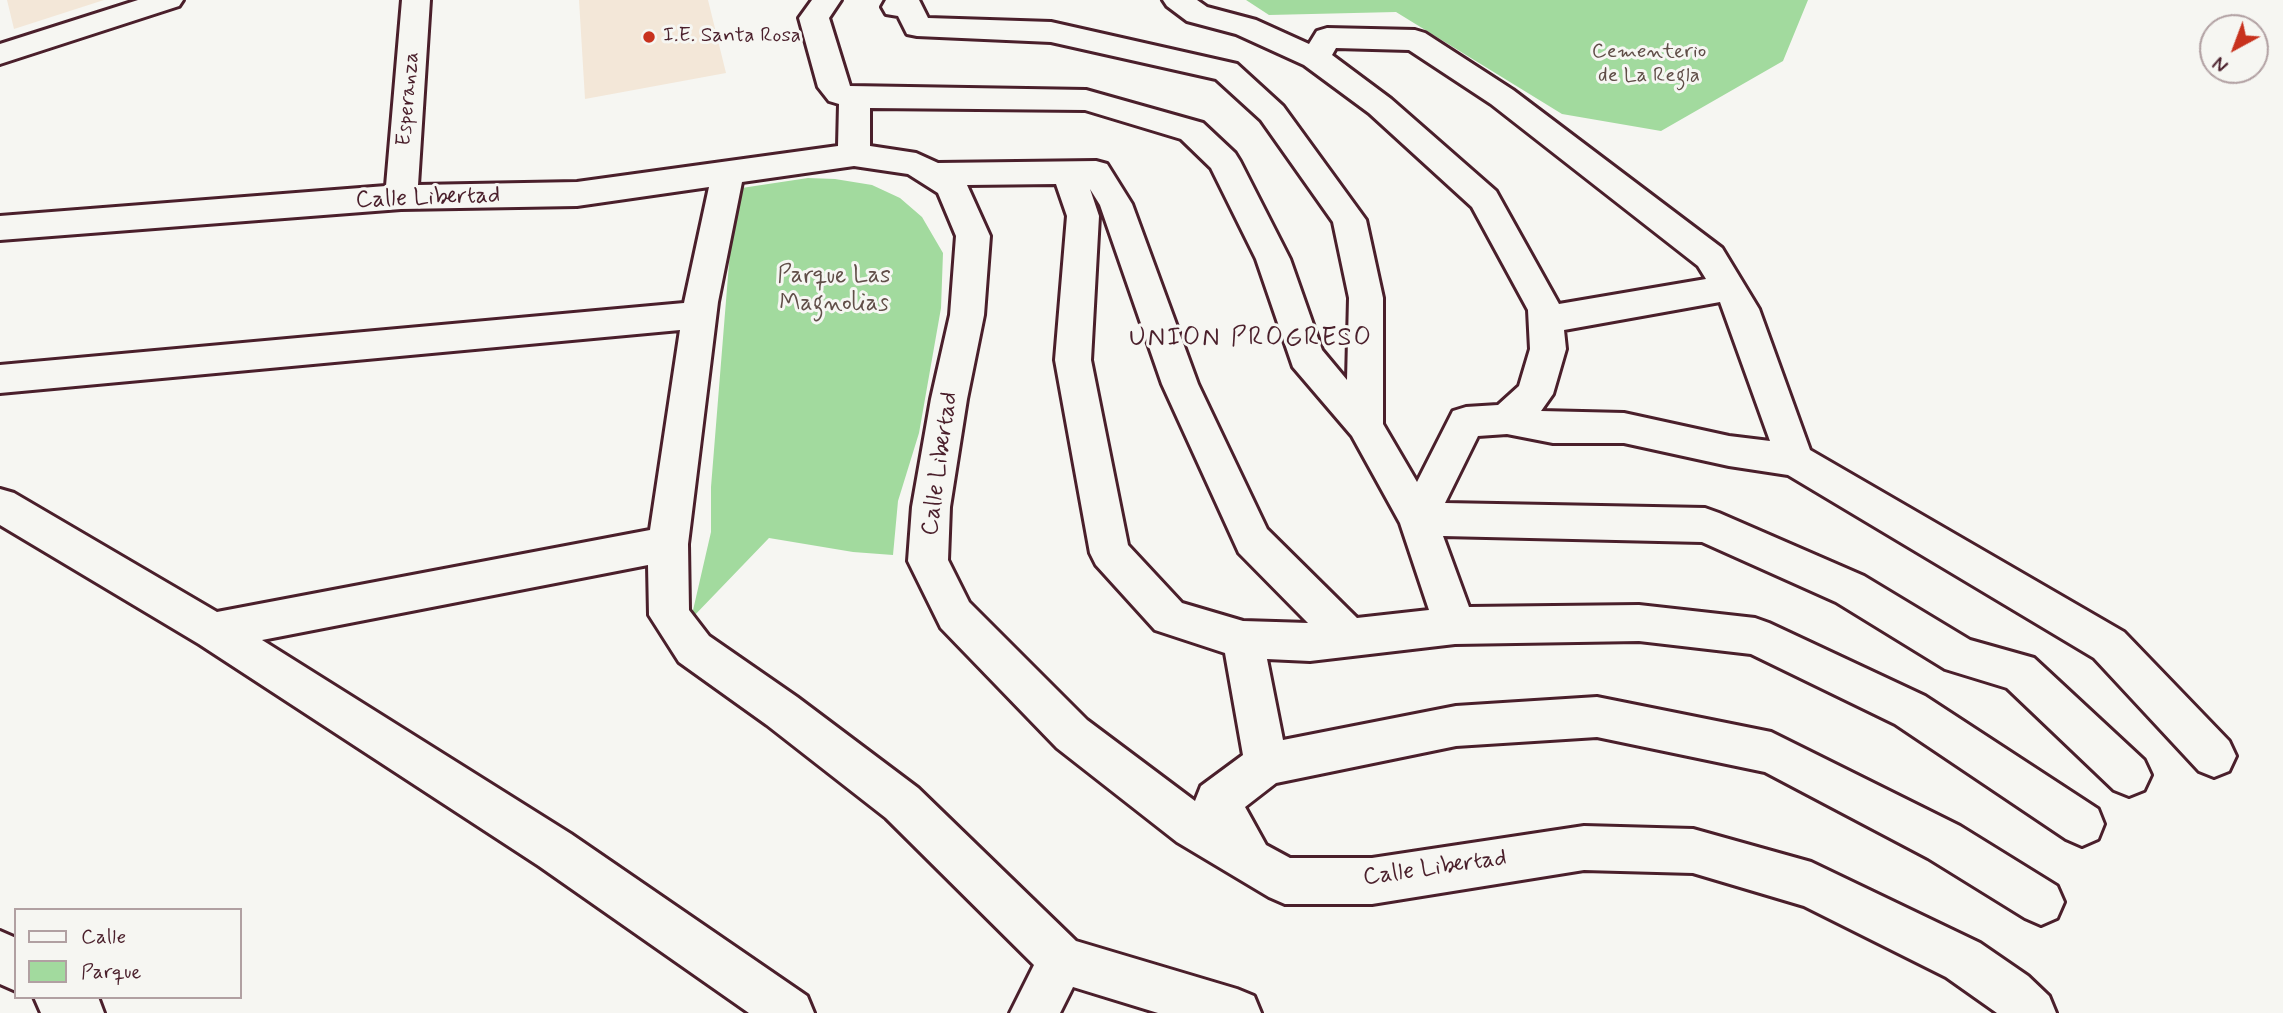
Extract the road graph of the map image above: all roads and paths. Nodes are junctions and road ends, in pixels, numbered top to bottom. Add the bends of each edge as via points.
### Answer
1 (169, 0) edge
2 (416, 0) edge
3 (827, 0) edge
4 (901, 0) edge
5 (1177, 0) edge
6 (0, 54) edge
7 (1315, 58) junction
8 (855, 97) junction
9 (854, 155) junction
10 (1068, 172) junction
11 (728, 174) junction
12 (931, 174) junction
13 (401, 197) junction
14 (0, 228) edge
15 (1728, 288) junction
16 (699, 315) junction
17 (1546, 320) junction
18 (0, 379) edge
19 (1507, 419) junction
20 (1365, 425) junction
21 (1795, 460) junction
22 (0, 505) edge
23 (1418, 519) junction
24 (668, 544) junction
25 (1455, 626) junction
26 (213, 631) junction
27 (1348, 637) junction
28 (1243, 640) junction
29 (2214, 757) dead end
30 (1266, 764) junction
31 (2129, 775) dead end
32 (2082, 824) dead end
33 (1250, 860) junction
34 (2041, 902) dead end
35 (1062, 960) junction
36 (61, 999) edge
37 (80, 1013) edge
38 (790, 1013) edge
39 (1034, 1013) edge
40 (1237, 1013) edge
41 (2032, 1013) edge

1 - 6 street
2 - 13 street, Esperanza
3 - 8 street via 814,18 833,87
4 - 20 street via 896,7 908,6 917,27 1051,32 1226,71 1236,79 1272,113 1349,220 1366,298
5 - 7 street via 1197,14 1245,27
7 - 15 street via 1326,38 1415,40 1502,97 1710,257
7 - 17 street via 1380,106 1484,199 1545,310
8 - 9 street
8 - 20 street via 1086,100 1192,131 1224,161 1273,259 1306,357
9 - 11 street, Calle Libertad
9 - 12 street, Calle Libertad via 916,164
10 - 12 street
10 - 27 street via 1096,172 1116,204 1180,384 1253,541
10 - 28 street via 1083,216 1073,360 1110,553 1169,617
11 - 13 street, Calle Libertad via 577,194
11 - 16 street
12 - 33 street, Calle Libertad via 951,186 973,236 967,315 931,507 928,561 955,615 1072,734 1193,827
13 - 14 street, Calle Libertad
15 - 17 street
15 - 21 street via 1742,309
16 - 18 street
16 - 24 street
17 - 19 street via 1548,349 1535,394
19 - 21 street via 1552,428 1625,428
19 - 23 street via 1466,422
20 - 23 street
21 - 29 street via 2109,645
22 - 26 street
23 - 25 street
23 - 31 street via 1705,525 1850,589 1960,656 2019,672
24 - 26 street
24 - 35 street via 669,615 694,649 902,803
25 - 27 street
25 - 32 street via 1639,623 1755,636 1910,710
26 - 38 street via 555,850
27 - 28 street via 1310,642
28 - 30 street
30 - 33 street via 1217,801
30 - 34 street via 1456,726 1597,717 1771,753 1944,842
33 - 41 street, Calle Libertad via 1285,881 1372,881 1584,848 1693,851 1811,885 1963,960
35 - 39 street
35 - 40 street
36 - 37 street

